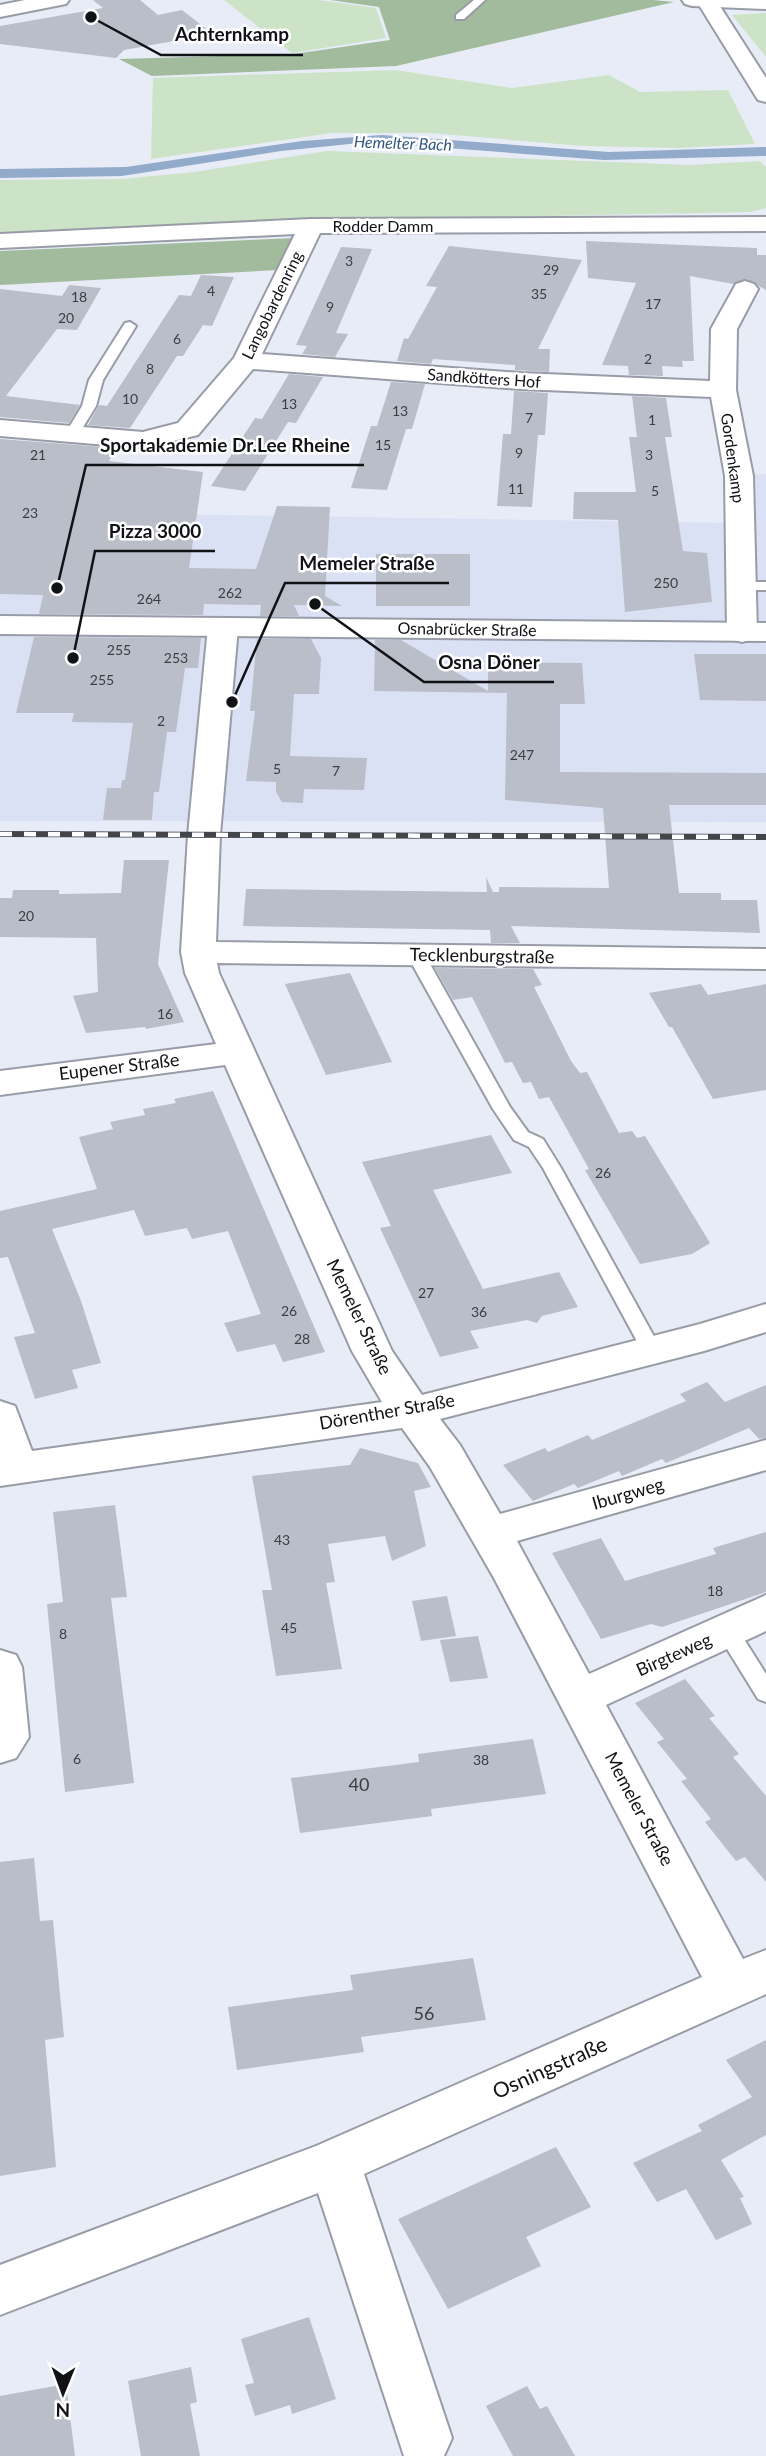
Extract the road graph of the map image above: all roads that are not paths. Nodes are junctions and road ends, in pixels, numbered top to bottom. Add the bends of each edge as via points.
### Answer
1 (59, 0) edge
2 (480, 0) edge
3 (702, 1) edge
4 (766, 3) edge
5 (0, 11) edge
6 (460, 17) dead end
7 (766, 95) edge
8 (766, 224) edge
9 (311, 226) junction
10 (0, 241) edge
11 (744, 289) dead end
12 (130, 326) dead end
13 (246, 360) junction
14 (723, 390) junction
15 (0, 428) edge
16 (72, 434) junction
17 (755, 586) edge
18 (0, 625) edge
19 (223, 626) junction
20 (754, 633) edge
21 (198, 952) junction
22 (416, 955) junction
23 (766, 959) edge
24 (237, 1052) junction
25 (0, 1083) edge
26 (766, 1318) edge
27 (652, 1350) junction
28 (412, 1412) junction
29 (0, 1416) edge
30 (766, 1455) edge
31 (8, 1470) edge
32 (490, 1533) junction
33 (766, 1612) edge
34 (727, 1631) junction
35 (0, 1667) edge
36 (766, 1693) edge
37 (581, 1697) junction
38 (0, 1745) edge
39 (749, 1979) edge
40 (334, 2163) junction
41 (0, 2290) edge
42 (424, 2438) dead end

1 - 5 street
2 - 6 lane
3 - 4 street
3 - 7 street
8 - 9 street, Rodder Damm
9 - 10 street, Rodder Damm
9 - 13 street, Langobardenring
11 - 14 street, Gordenkamp via 724,329
12 - 16 lane via 96,380 89,406
13 - 14 street, Sandkötters Hof via 521,381
13 - 16 street, Langobardenring via 188,429 144,440
14 - 17 street, Gordenkamp
15 - 16 street, Langobardenring
17 - 20 street, Gordenkamp
18 - 19 street, Osnabrücker Straße
19 - 20 street, Osnabrücker Straße
19 - 21 street, Memeler Straße
21 - 22 street, Tecklenburgstraße
21 - 24 street, Memeler Straße via 202,973
22 - 23 street, Tecklenburgstraße
22 - 27 lane via 502,1109 521,1136 536,1143 552,1168
24 - 25 street, Eupener Straße
24 - 28 street, Memeler Straße via 372,1351
26 - 27 street, Dörenther Straße
27 - 28 street, Dörenther Straße
28 - 31 street, Dörenther Straße
28 - 32 street, Memeler Straße via 445,1455
29 - 31 street
30 - 32 street, Iburgweg
32 - 37 street, Memeler Straße
33 - 34 street, Birgteweg
34 - 36 lane
34 - 37 street, Birgteweg
35 - 38 street via 6,1737
37 - 39 street, Memeler Straße
39 - 40 street, Osningstraße
40 - 41 street, Osningstraße
40 - 42 street

